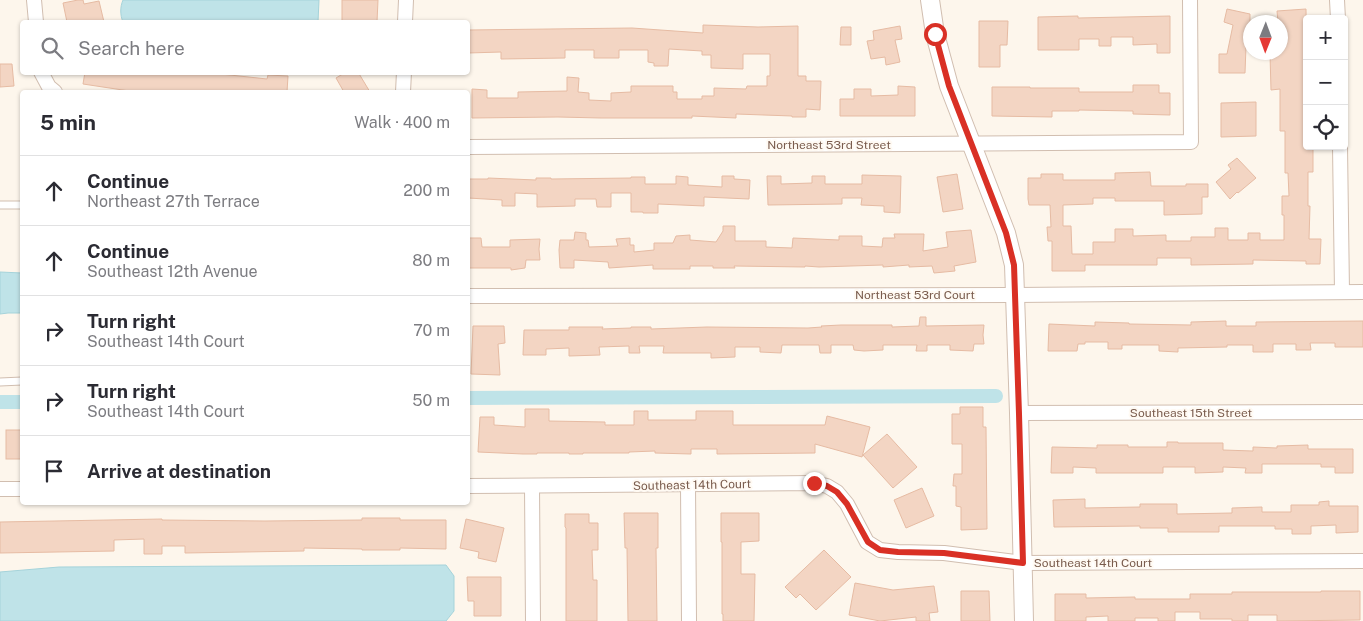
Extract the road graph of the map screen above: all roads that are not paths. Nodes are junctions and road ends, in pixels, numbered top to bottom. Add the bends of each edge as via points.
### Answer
1 (34, 0) edge
2 (406, 0) edge
3 (930, 0) edge
4 (1190, 0) edge
5 (1338, 0) edge
6 (1338, 15) edge
7 (36, 20) edge
8 (405, 20) edge
9 (43, 75) edge
10 (404, 75) edge
11 (52, 90) edge
12 (403, 90) edge
13 (972, 144) junction
14 (470, 147) edge
15 (1340, 150) edge
16 (0, 205) edge
17 (20, 205) edge
18 (1342, 292) junction
19 (1363, 292) edge
20 (1016, 295) junction
21 (470, 296) edge
22 (20, 381) edge
23 (0, 382) edge
24 (1363, 412) edge
25 (1019, 414) junction
26 (688, 485) junction
27 (470, 486) edge
28 (532, 486) junction
29 (0, 489) edge
30 (20, 489) edge
31 (1363, 561) edge
32 (1023, 563) junction
33 (533, 621) edge
34 (690, 621) edge
35 (1024, 621) edge

1 - 7 street
2 - 8 street
3 - 13 street via 949,86
4 - 13 street, Northeast 53rd Street via 1191,142
5 - 6 street
9 - 11 street
10 - 12 street
13 - 14 street, Northeast 53rd Street
13 - 20 street via 1006,233 1014,265
15 - 18 street
16 - 17 lane
18 - 19 street, Northeast 53rd Court
18 - 20 street, Northeast 53rd Court
20 - 21 street, Northeast 53rd Court
20 - 25 street
22 - 23 lane
24 - 25 street, Southeast 15th Street
25 - 32 street
26 - 28 street, Southeast 14th Court
26 - 32 street, Southeast 14th Court via 814,483 827,486 847,504 868,542 880,550 944,553
26 - 34 street
27 - 28 street, Southeast 14th Court
28 - 33 street
29 - 30 street
31 - 32 street, Southeast 14th Court
32 - 35 street

